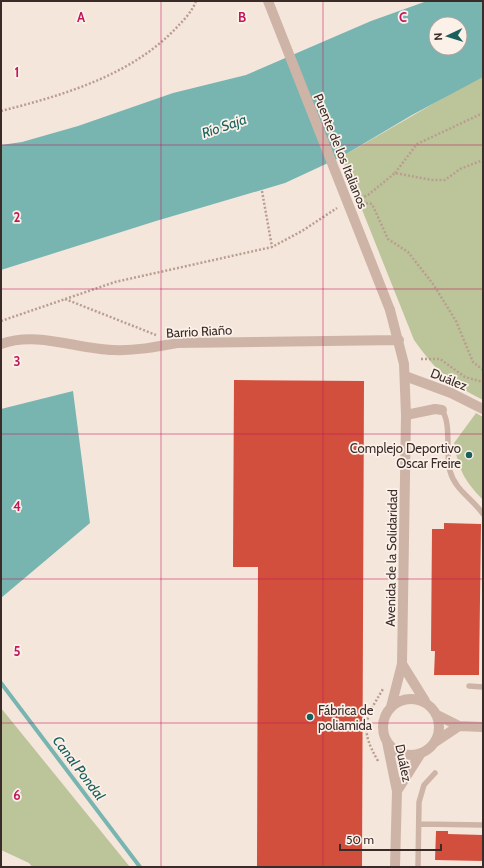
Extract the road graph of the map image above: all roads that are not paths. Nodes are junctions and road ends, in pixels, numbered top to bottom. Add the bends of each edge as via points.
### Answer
1 (268, 1) edge
2 (390, 310) joint
3 (399, 340) junction
4 (1, 344) edge
5 (405, 376) junction
6 (483, 409) edge
7 (442, 410) joint
8 (406, 415) junction
9 (483, 514) edge
10 (402, 664) junction
11 (469, 686) dead end
12 (483, 687) edge
13 (425, 701) junction
14 (391, 707) junction
15 (437, 715) junction
16 (460, 726) junction
17 (483, 727) edge
18 (386, 740) junction
19 (435, 742) junction
20 (421, 753) junction
21 (435, 773) dead end
22 (397, 792) junction
23 (419, 824) junction
24 (483, 825) edge
25 (396, 867) edge
26 (418, 867) edge

1 - 2 street, Puente de los Italianos, bridge
2 - 3 street, Avenida de la Solidaridad
3 - 4 street, Barrio Riaño via 177,343 144,349 114,350 44,340
3 - 5 street, Avenida de la Solidaridad
5 - 6 street, Duález via 451,393
5 - 8 street, Avenida de la Solidaridad
7 - 8 street
7 - 9 lane via 447,425 449,470 458,488 477,504
8 - 10 street, Avenida de la Solidaridad
10 - 13 street
10 - 14 street, Avenida de la Solidaridad
11 - 12 lane
13 - 14 street via 407,698
13 - 15 street
14 - 18 street, Avenida de la Solidaridad via 385,714 383,723
15 - 16 street
15 - 19 street via 439,733
16 - 17 street
16 - 19 street
18 - 20 street via 402,754
18 - 22 street, Duález
19 - 20 street via 432,747
20 - 22 street, Duález
21 - 23 lane via 424,785 419,802
22 - 25 street, Duález
23 - 24 lane
23 - 26 lane

